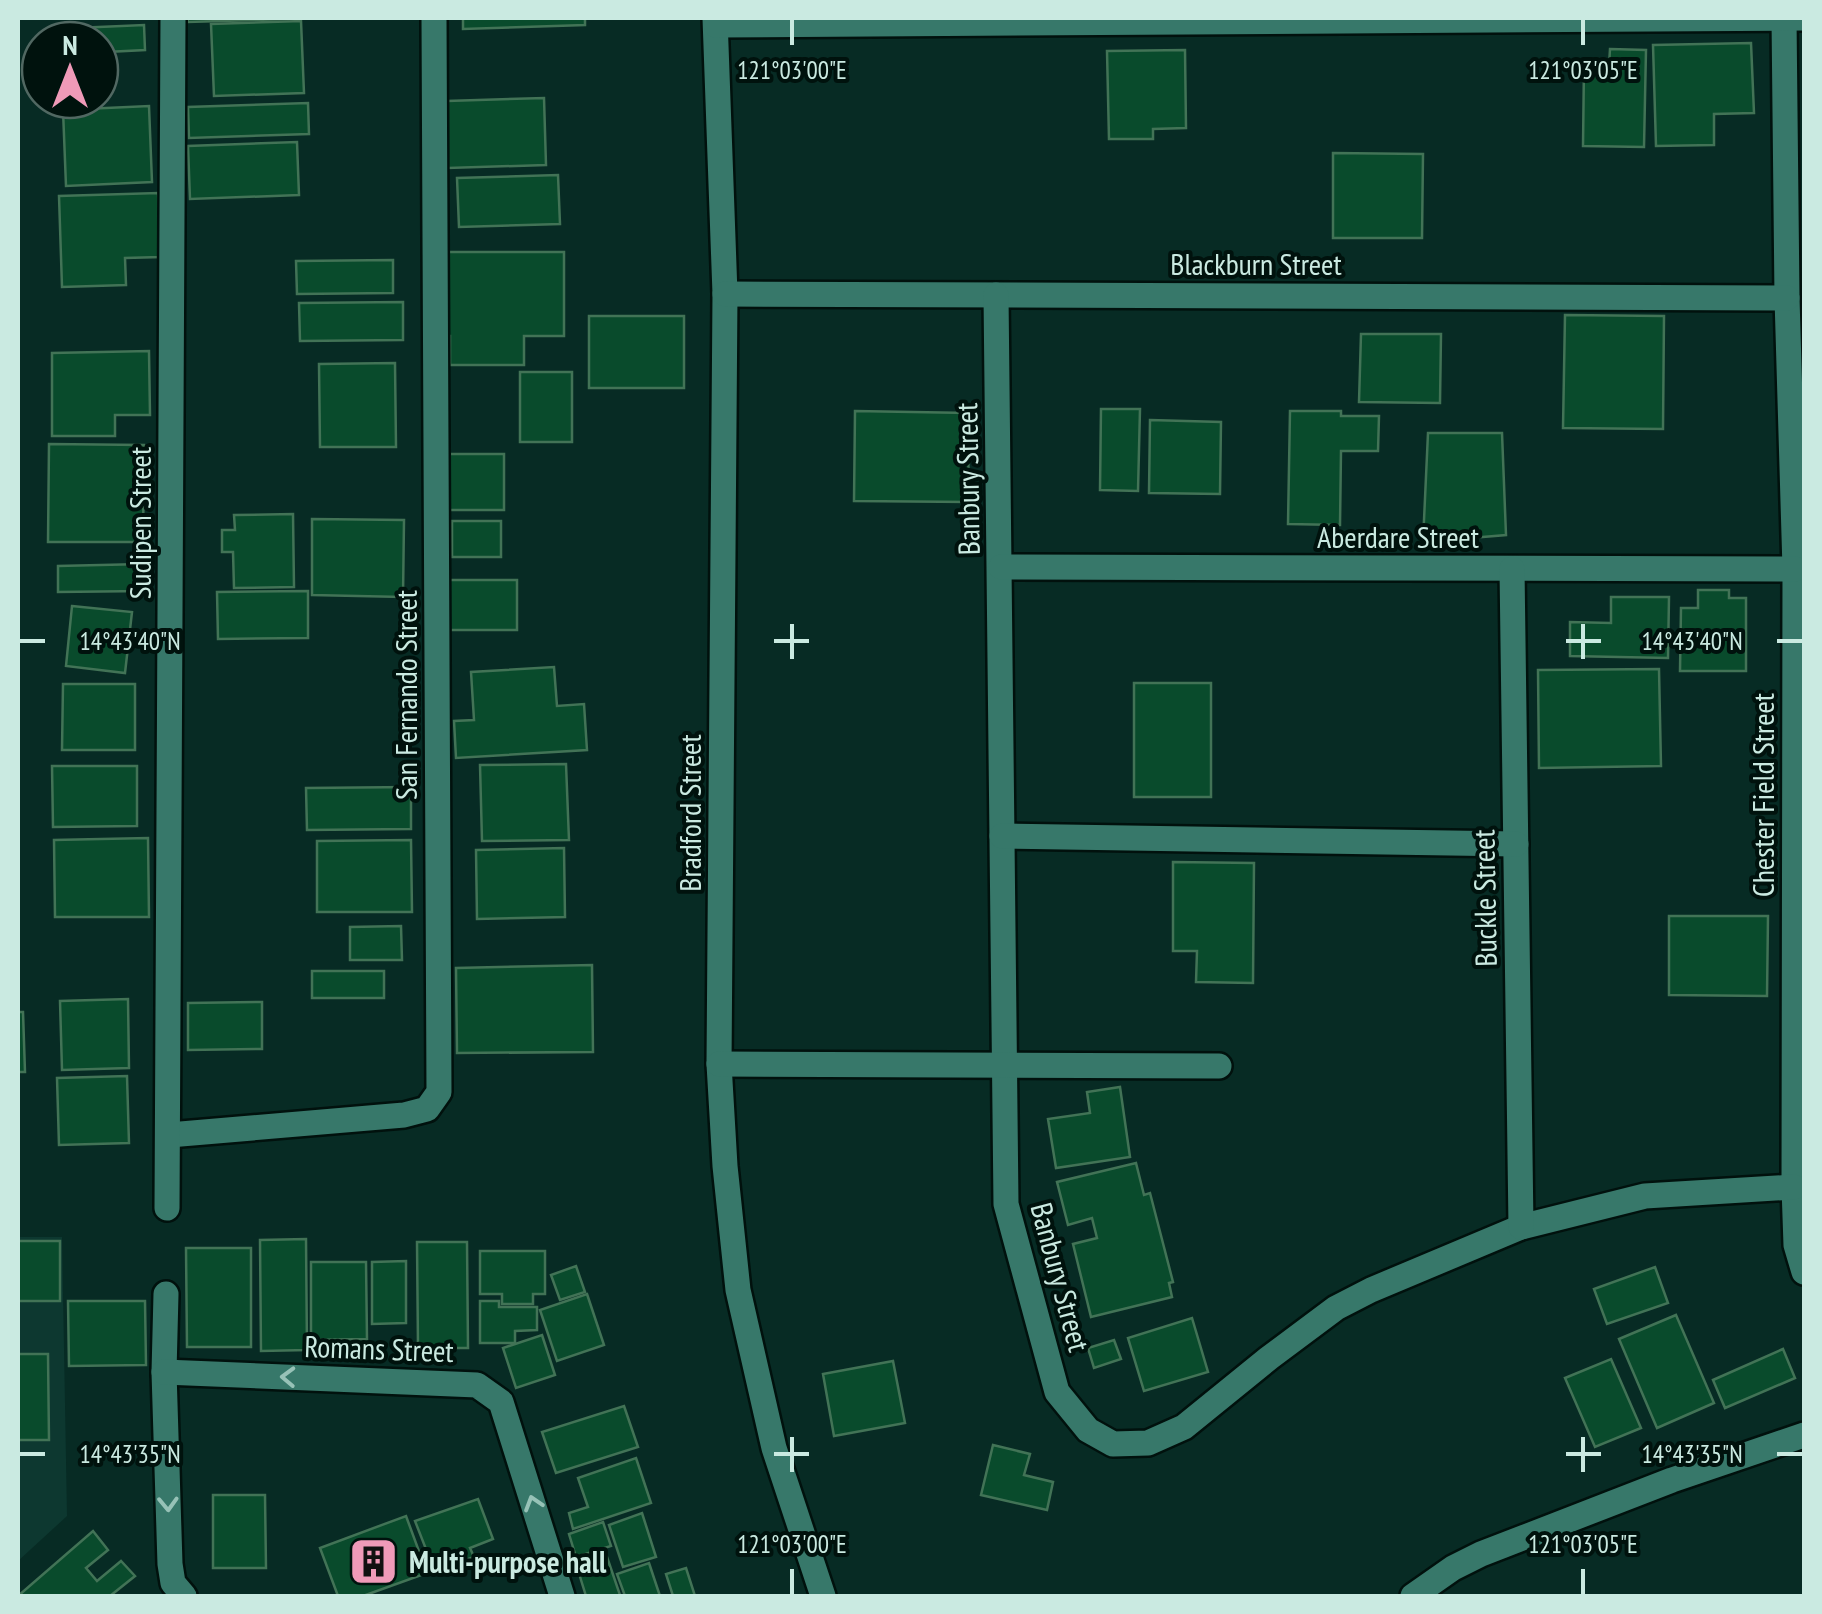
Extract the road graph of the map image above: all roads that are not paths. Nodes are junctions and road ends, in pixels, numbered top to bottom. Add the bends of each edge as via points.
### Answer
1 (173, 18) edge
2 (434, 18) edge
3 (1784, 18) edge
4 (1804, 18) edge
5 (715, 21) edge
6 (725, 294) junction
7 (996, 294) junction
8 (1787, 298) junction
9 (1000, 568) junction
10 (1512, 568) junction
11 (1795, 569) junction
12 (1002, 836) junction
13 (1516, 844) junction
14 (719, 1064) junction
15 (1005, 1065) junction
16 (1219, 1066) dead end
17 (169, 1135) junction
18 (1794, 1187) junction
19 (167, 1208) dead end
20 (1521, 1226) junction
21 (1804, 1272) edge
22 (166, 1294) dead end
23 (164, 1372) junction
24 (1804, 1436) edge
25 (184, 1596) edge
26 (562, 1596) edge
27 (823, 1596) edge
28 (1413, 1596) edge

1 - 17 street, Sudipen Street
2 - 17 street, San Fernando Street via 439,1092 427,1109 404,1115
3 - 4 street
3 - 5 street
3 - 8 street, Chester Field Street
5 - 6 street, Bradford Street
6 - 7 street, Blackburn Street
6 - 14 street, Bradford Street
7 - 8 street, Blackburn Street
7 - 9 street, Banbury Street
8 - 11 street, Chester Field Street
9 - 10 street, Aberdare Street
9 - 12 street, Banbury Street
10 - 11 street, Aberdare Street
10 - 13 street, Buckle Street
11 - 18 street, Chester Field Street
12 - 13 street
12 - 15 street, Banbury Street
13 - 20 street, Buckle Street
14 - 15 street
14 - 27 street, Bradford Street via 738,1290 774,1448
15 - 16 street
15 - 20 street, Banbury Street via 1006,1204 1058,1392 1088,1430 1113,1444 1148,1443 1184,1427 1336,1308
17 - 19 street, Sudipen Street
18 - 20 street, Banbury Street via 1645,1196
18 - 21 street, Chester Field Street
22 - 23 street
23 -> 25 street via 170,1564
26 -> 23 street, Romans Street via 501,1402 478,1384
24 - 28 street via 1481,1554

